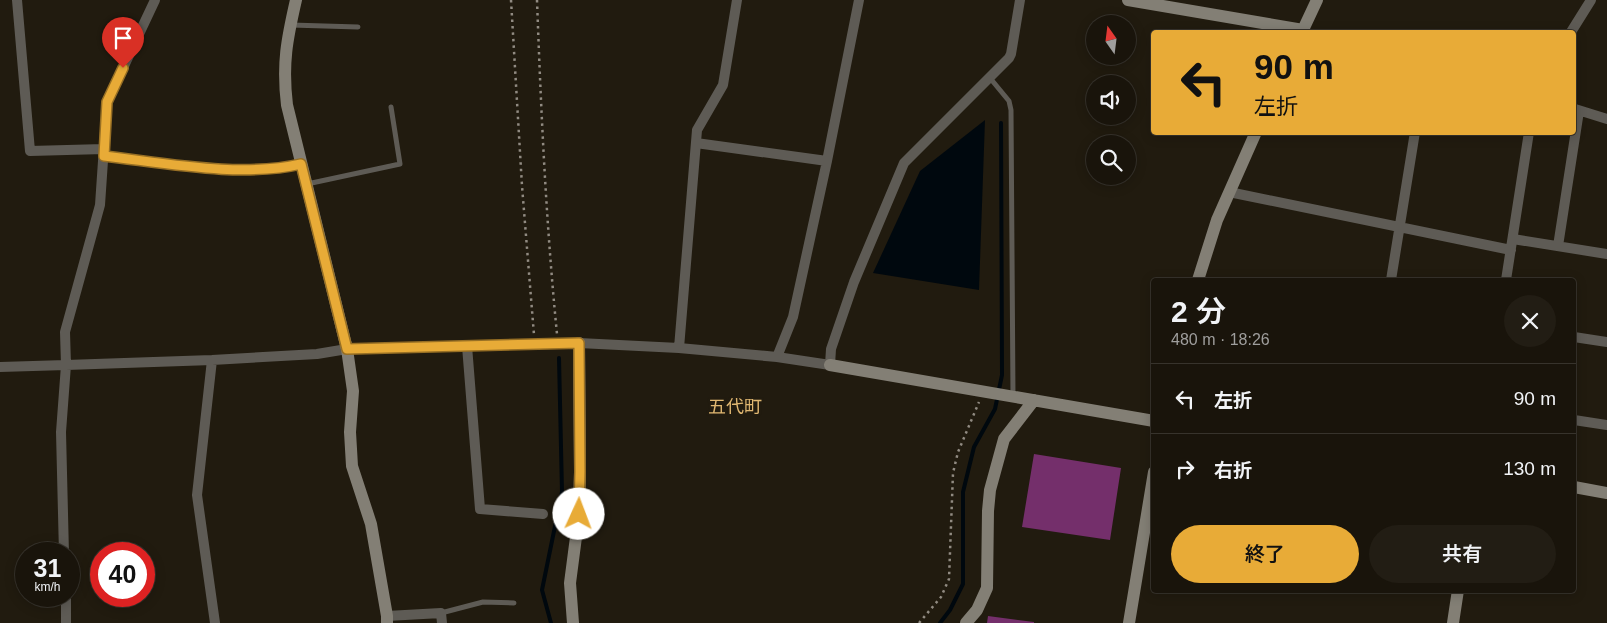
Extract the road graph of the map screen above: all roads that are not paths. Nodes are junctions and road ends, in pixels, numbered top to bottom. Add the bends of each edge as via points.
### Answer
1 (17, 0) edge
2 (155, 0) edge
3 (296, 0) edge
4 (737, 0) edge
5 (859, 0) edge
6 (1020, 0) edge
7 (1128, 0) edge
8 (1317, 0) edge
9 (1591, 0) edge
10 (290, 25) junction
11 (358, 28) dead end
12 (1294, 30) edge
13 (1306, 30) edge
14 (1572, 30) edge
15 (990, 78) junction
16 (391, 107) dead end
17 (1577, 110) edge
18 (1607, 119) edge
19 (1255, 135) edge
20 (1415, 135) edge
21 (1529, 135) edge
22 (1574, 135) edge
23 (696, 143) junction
24 (104, 153) junction
25 (827, 162) junction
26 (301, 164) junction
27 (306, 184) junction
28 (1229, 192) junction
29 (1400, 226) junction
30 (1512, 244) junction
31 (1558, 246) junction
32 (1607, 254) edge
33 (1199, 278) edge
34 (1391, 278) edge
35 (1506, 278) edge
36 (1576, 337) edge
37 (1607, 342) edge
38 (579, 343) junction
39 (467, 346) junction
40 (679, 348) junction
41 (347, 349) junction
42 (777, 357) junction
43 (212, 360) junction
44 (66, 365) junction
45 (830, 365) junction
46 (0, 367) edge
47 (1013, 397) junction
48 (1034, 400) junction
49 (1151, 420) edge
50 (1576, 420) edge
51 (1607, 425) edge
52 (1576, 487) edge
53 (1151, 490) edge
54 (1607, 493) edge
55 (543, 514) dead end
56 (64, 542) edge
57 (1458, 593) edge
58 (514, 603) dead end
59 (66, 607) edge
60 (441, 618) edge
61 (387, 619) edge
62 (66, 623) edge
63 (216, 623) edge
64 (573, 623) edge
65 (966, 623) edge
66 (1129, 623) edge
67 (1453, 623) edge

1 - 24 street via 30,151
2 - 24 street via 107,102
3 - 10 street
4 - 23 street via 723,85 697,130
5 - 25 street
6 - 15 street via 1011,54
7 - 12 street
8 - 13 street
9 - 14 street
10 - 11 lane
10 - 26 street via 284,80
15 - 45 street via 904,163 854,282 831,349
15 - 47 lane via 1009,101 1011,110
16 - 27 lane via 400,164
17 - 18 street
19 - 28 street
20 - 29 street
21 - 30 street
22 - 31 street
23 - 25 street
23 - 40 street
24 - 26 street via 195,166 252,170
24 - 44 street via 100,205 65,332
25 - 42 street via 793,317
26 - 27 street
27 - 41 street
28 - 29 street
28 - 33 street
29 - 30 street
29 - 34 street
30 - 31 street
30 - 35 street
31 - 32 street
36 - 37 street
38 - 39 street
38 - 40 street
38 - 64 street via 579,506 570,583
39 - 41 street
39 - 55 street via 480,509
40 - 42 street
41 - 43 street via 317,354
41 - 61 street via 353,391 352,466 371,524
42 - 45 street
43 - 44 street
43 - 63 street via 197,495
44 - 46 street
44 - 56 street via 61,432
45 - 47 street
47 - 48 street
48 - 49 street
48 - 65 street via 1004,439 990,490 987,588 977,610
50 - 51 street
52 - 54 street
53 - 66 street
57 - 67 street
58 - 60 lane via 483,602
59 - 62 street
60 - 61 street

